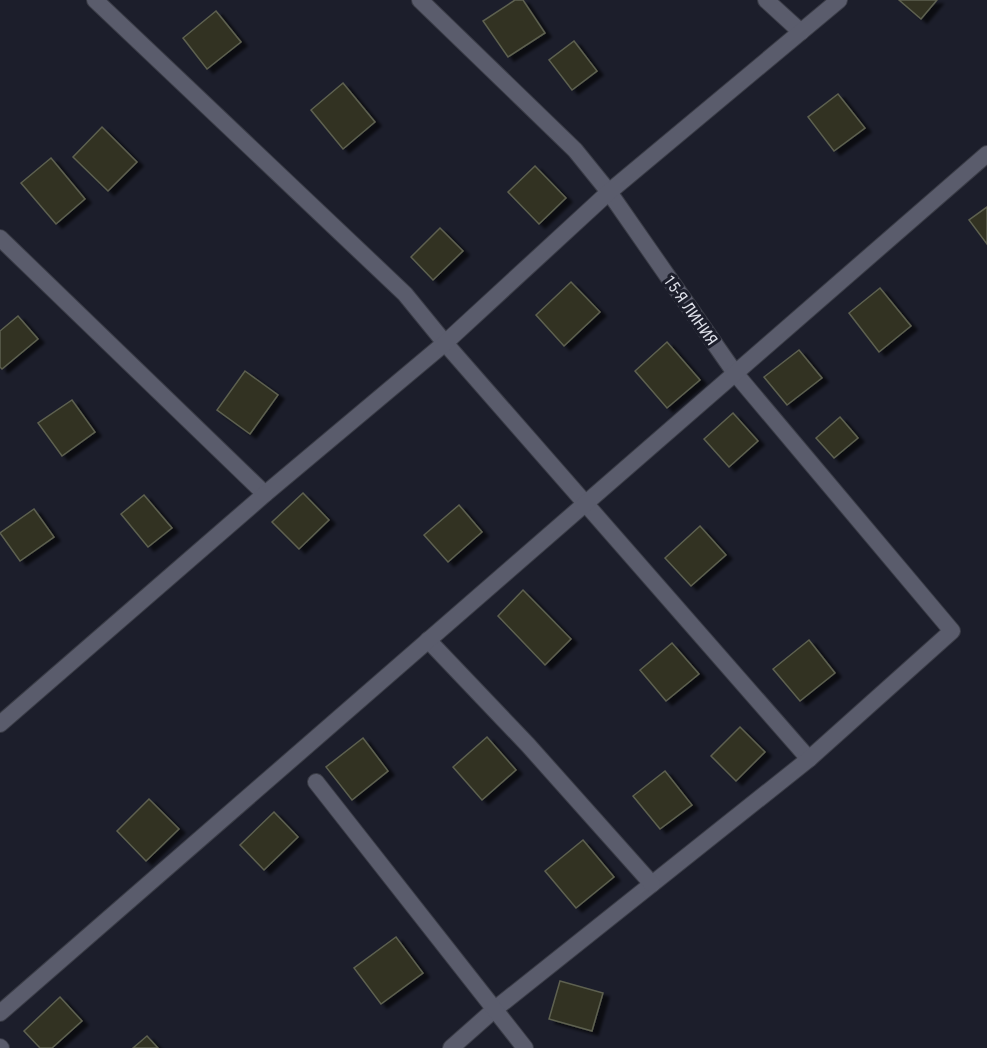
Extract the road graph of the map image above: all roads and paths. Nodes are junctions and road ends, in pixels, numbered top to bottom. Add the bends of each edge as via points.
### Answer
1 (95, 0) edge
2 (420, 0) edge
3 (766, 0) edge
4 (839, 0) edge
5 (801, 32) junction
6 (987, 154) edge
7 (609, 192) junction
8 (0, 238) edge
9 (445, 343) junction
10 (735, 373) junction
11 (265, 494) junction
12 (586, 502) junction
13 (428, 640) junction
14 (0, 724) edge
15 (809, 759) junction
16 (316, 782) dead end
17 (652, 884) junction
18 (495, 1009) junction
19 (0, 1013) edge
20 (451, 1048) edge
21 (525, 1048) edge

1 - 9 street via 405,294
2 - 7 street, 15-Я ЛИНИЯ via 575,150
3 - 5 street
4 - 5 street
5 - 7 street
6 - 10 street
7 - 9 street
7 - 10 street, 15-Я ЛИНИЯ
8 - 11 street
9 - 11 street
9 - 12 street
10 - 12 street
10 - 15 street, 15-Я ЛИНИЯ via 952,631
11 - 14 street
12 - 13 street
12 - 15 street
13 - 17 street
13 - 19 street
15 - 17 street
16 - 18 street
17 - 18 street
18 - 20 street
18 - 21 street

